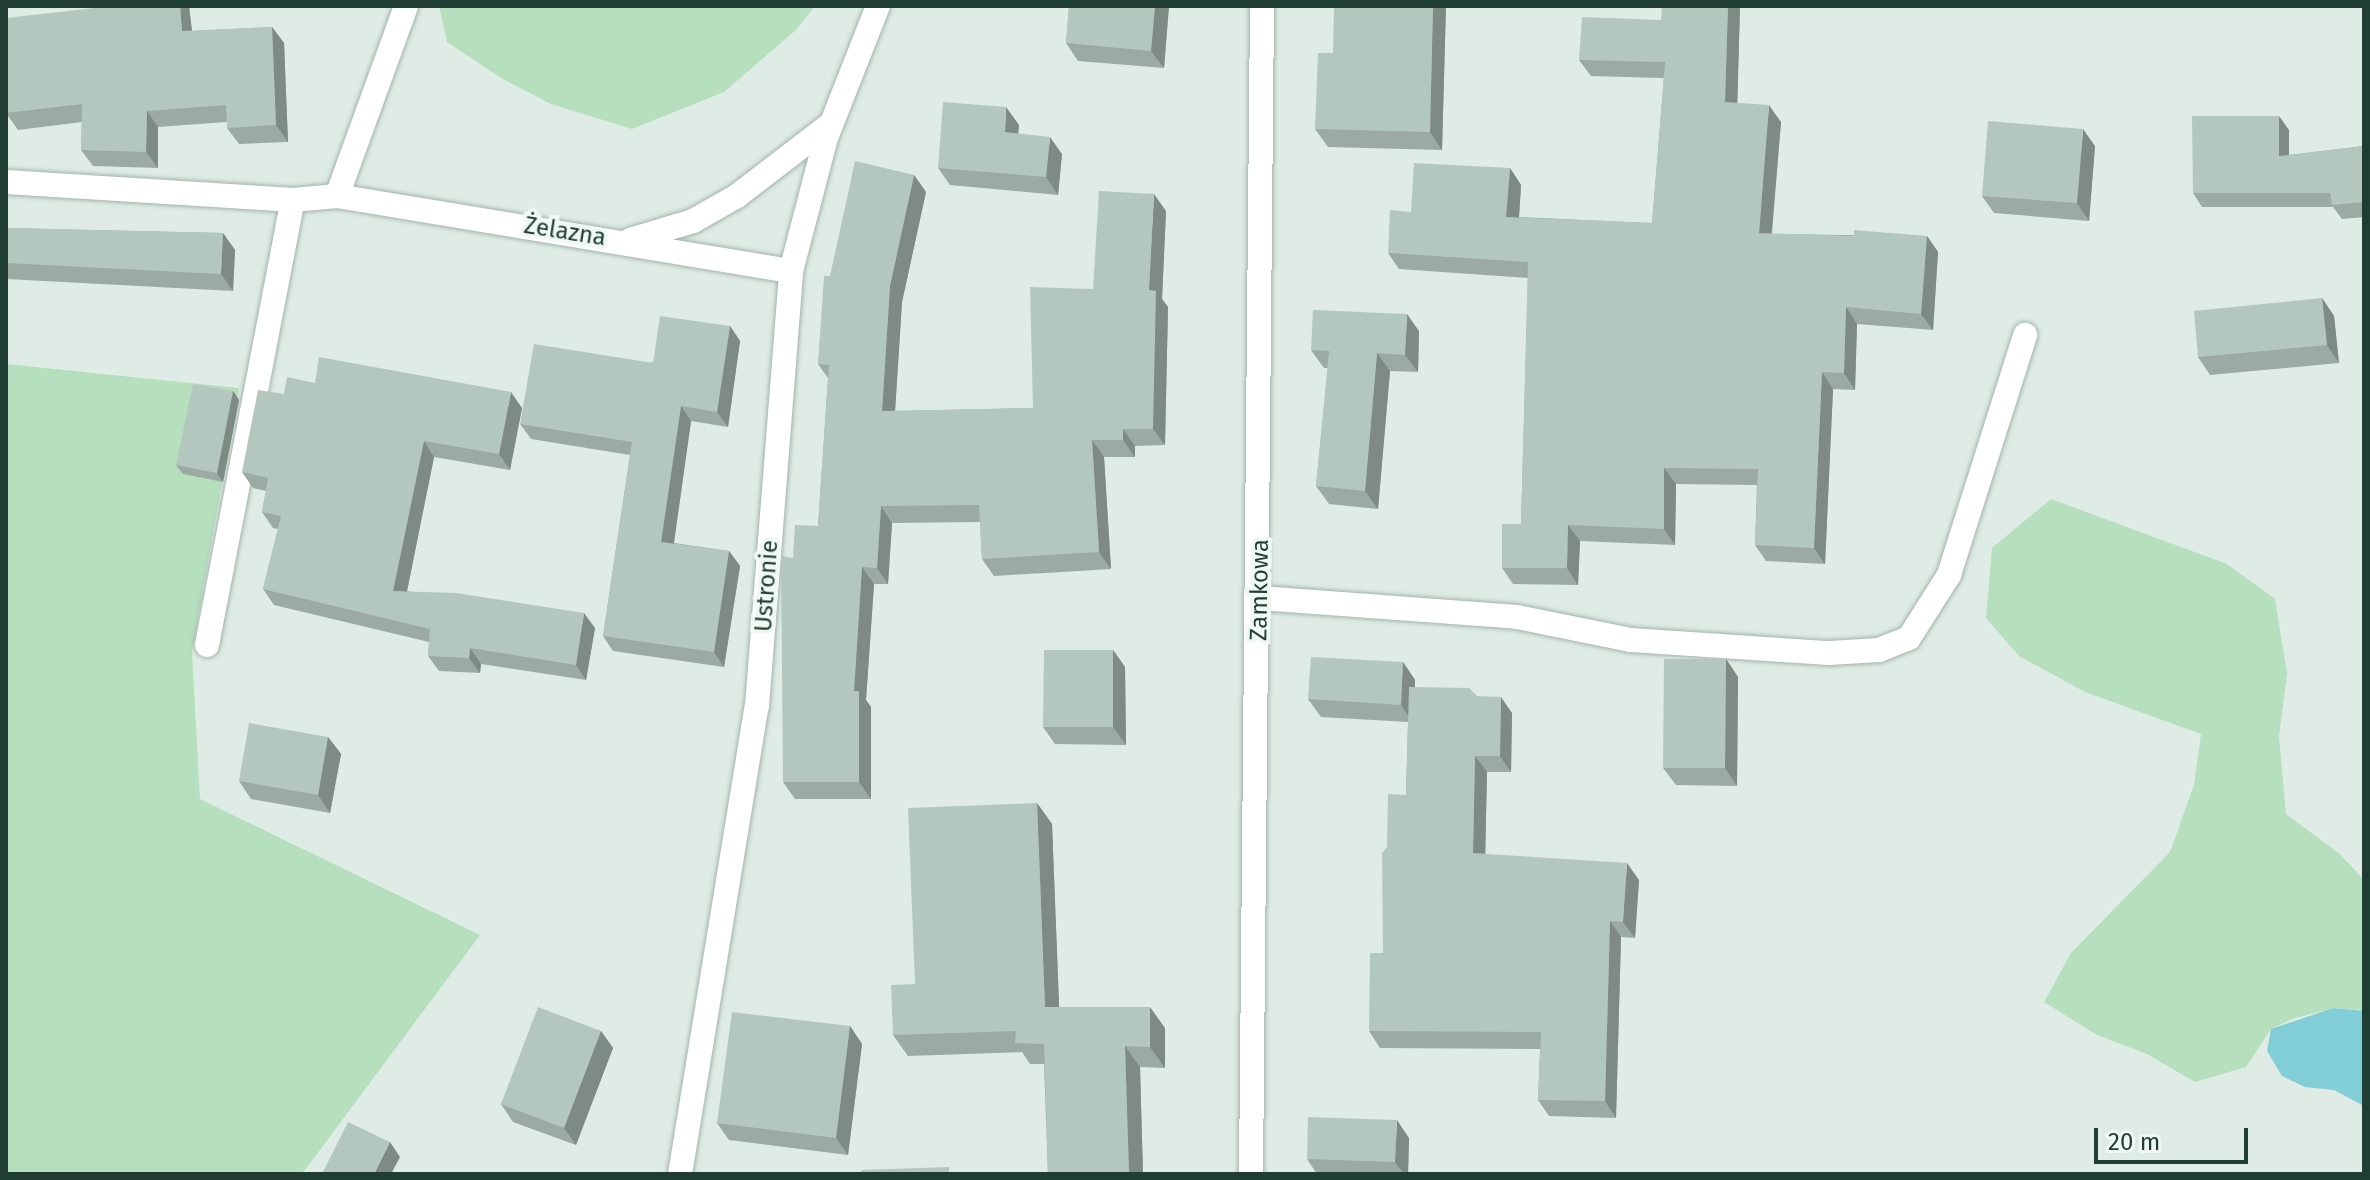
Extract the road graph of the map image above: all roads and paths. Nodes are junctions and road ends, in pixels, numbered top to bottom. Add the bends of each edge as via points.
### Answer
1 (406, 6) edge
2 (878, 6) edge
3 (1262, 6) edge
4 (833, 122) junction
5 (6, 182) edge
6 (337, 196) junction
7 (293, 200) junction
8 (625, 241) junction
9 (791, 271) junction
10 (2025, 335) dead end
11 (1260, 598) junction
12 (207, 645) dead end
13 (680, 1174) edge
14 (1251, 1174) edge

1 - 6 street
2 - 4 street, Ustronie
3 - 11 street, Zamkowa
4 - 8 street via 726,203 693,221
4 - 9 street, Ustronie
5 - 7 street, Żelazna
6 - 7 street, Żelazna
6 - 8 street, Żelazna
7 - 12 street
8 - 9 street, Żelazna
9 - 13 street, Ustronie via 757,706
10 - 11 street via 1949,575 1909,638 1879,650 1829,653 1631,640 1517,617
11 - 14 street, Zamkowa

